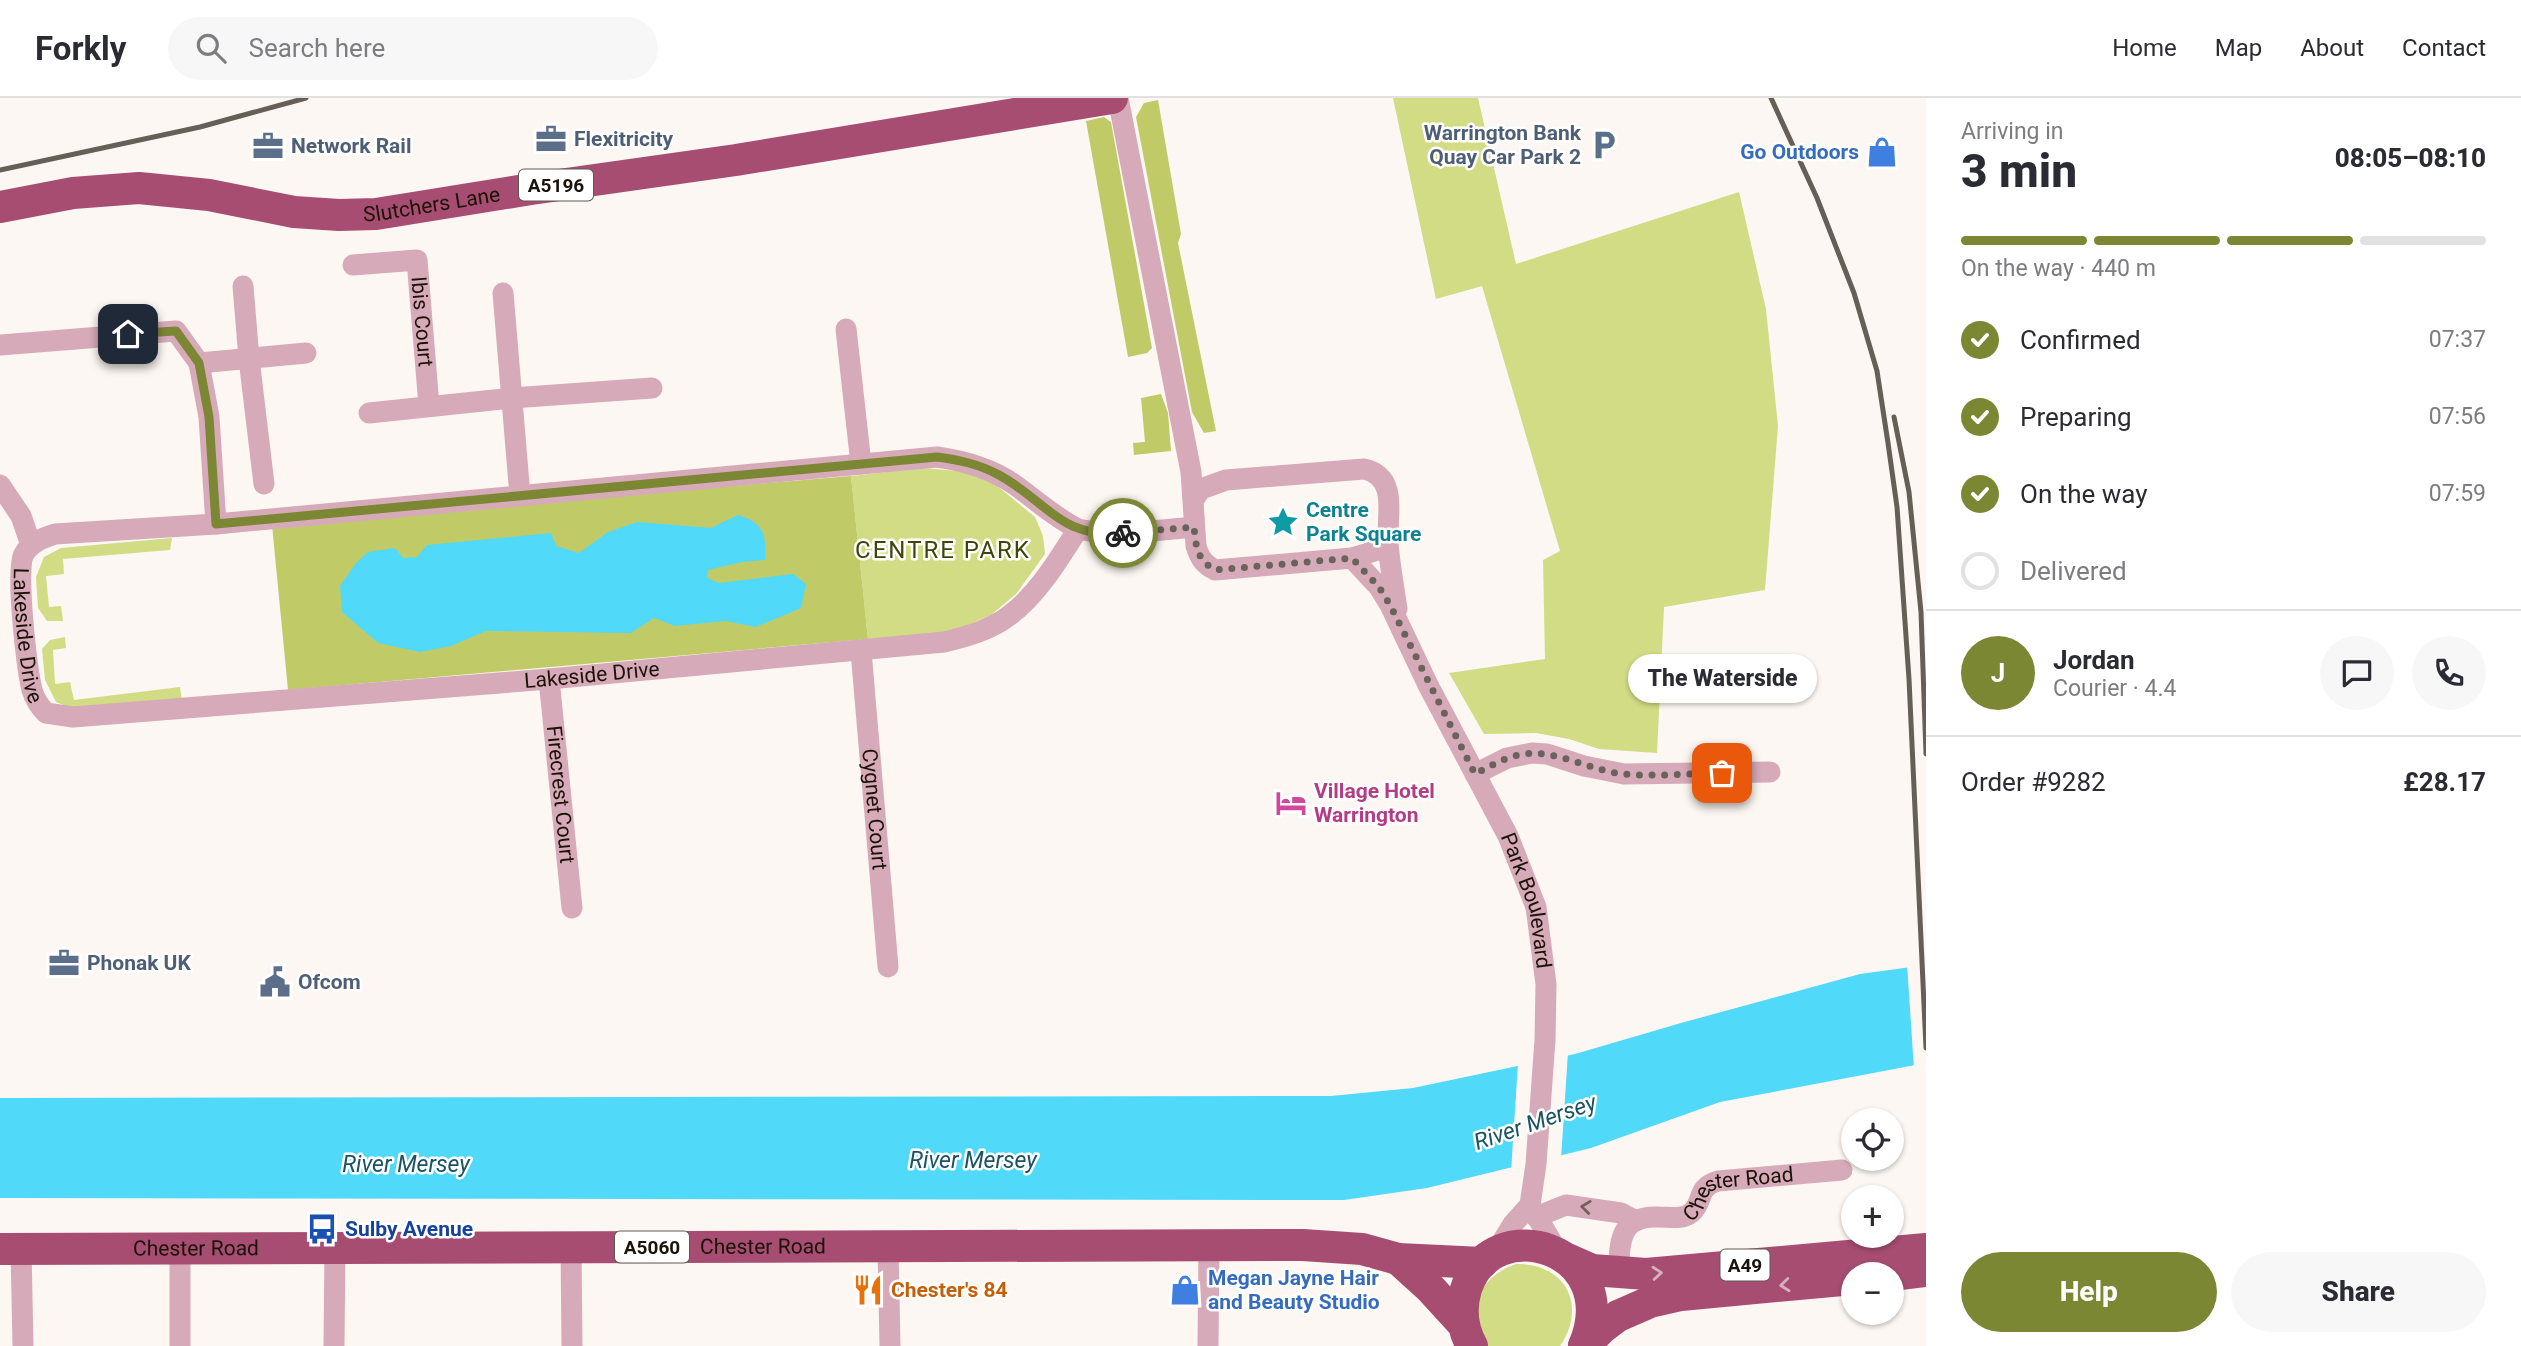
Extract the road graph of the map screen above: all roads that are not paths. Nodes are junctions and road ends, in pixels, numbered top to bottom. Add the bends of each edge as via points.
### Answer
1 (1112, 98) edge
2 (1118, 98) edge
3 (0, 207) edge
4 (353, 265) dead end
5 (243, 286) dead end
6 (503, 293) dead end
7 (846, 329) dead end
8 (0, 345) edge
9 (306, 353) dead end
10 (249, 359) junction
11 (199, 363) junction
12 (652, 388) dead end
13 (512, 398) junction
14 (429, 406) junction
15 (369, 413) dead end
16 (1182, 427) junction
17 (861, 464) junction
18 (1226, 480) junction
19 (264, 484) dead end
20 (0, 485) edge
21 (520, 496) junction
22 (1194, 499) junction
23 (216, 524) junction
24 (1194, 527) junction
25 (1078, 529) junction
26 (1388, 541) junction
27 (31, 545) junction
28 (1352, 558) junction
29 (1399, 625) junction
30 (862, 651) junction
31 (549, 679) junction
32 (1770, 772) dead end
33 (1475, 774) junction
34 (572, 908) dead end
35 (888, 967) dead end
36 (1841, 1170) edge
37 (1533, 1203) junction
38 (1636, 1221) junction
39 (888, 1246) junction
40 (1209, 1246) junction
41 (571, 1247) junction
42 (335, 1248) junction
43 (10, 1249) edge
44 (180, 1249) junction
45 (1926, 1249) edge
46 (1563, 1256) junction
47 (1398, 1259) junction
48 (1488, 1259) junction
49 (1926, 1272) edge
50 (1619, 1273) junction
51 (1904, 1274) edge
52 (1841, 1280) edge
53 (1466, 1338) edge
54 (23, 1346) edge
55 (180, 1346) edge
56 (334, 1346) edge
57 (572, 1346) edge
58 (890, 1346) edge
59 (1208, 1346) edge
60 (1584, 1346) edge

1 - 3 highway, Slutchers Lane / A5196 via 376,214 294,212 209,195 139,188 73,193
2 - 16 street
4 - 14 street, Ibis Court via 417,260
5 - 10 street
6 - 13 street
7 - 17 street
8 - 11 street via 176,331
9 - 10 street
10 - 11 street
10 - 19 street
11 - 23 street via 209,417
12 - 13 street
13 - 14 street
13 - 21 street
14 - 15 street
16 - 18 street via 1203,464
16 - 22 street
17 - 21 street, Lakeside Drive
17 - 25 street, Lakeside Drive via 937,457 964,461 1000,475
18 - 22 street via 1201,489
18 - 26 street via 1375,472 1386,485
20 - 27 street via 21,516
21 - 23 street, Lakeside Drive
22 - 24 street
23 - 27 street, Lakeside Drive via 55,534
24 - 25 street, Lakeside Drive via 1111,534
24 - 28 street via 1199,557 1215,570
25 - 30 street, Lakeside Drive via 1034,592 998,622 944,642
26 - 28 street via 1378,550
26 - 29 street, Park Boulevard
27 - 31 street, Lakeside Drive via 19,566 32,688 39,706 54,716
28 - 29 street, Park Boulevard via 1379,587
29 - 33 street, Park Boulevard
30 - 31 street, Lakeside Drive
30 - 35 street, Cygnet Court
31 - 34 street, Firecrest Court
32 - 33 street via 1625,774 1532,753 1507,758
33 - 37 street, Park Boulevard via 1508,836 1535,907 1546,984
36 - 38 street, Chester Road via 1718,1181 1704,1188 1693,1212 1685,1216
38 -> 37 street, Chester Road via 1621,1213
37 - 46 street
37 - 48 street
38 - 50 street via 1622,1234
39 - 40 highway, Chester Road / A5060
39 - 41 highway, Chester Road / A5060
39 - 58 street
40 - 47 highway, Chester Road / A5060 via 1337,1246
40 - 59 street
41 - 42 highway, Chester Road / A5060
41 - 57 street
42 - 44 highway, Chester Road / A5060
42 - 56 street
43 - 44 highway, Chester Road / A5060
43 - 54 street
44 - 55 street
50 -> 45 highway, A49
46 - 48 highway, A49 via 1533,1246 1506,1249
46 - 50 highway, A49 via 1592,1270
46 - 60 highway, A49 via 1581,1273 1590,1290 1591,1329
47 - 48 highway, Chester Road / A5060
47 - 53 highway, Chester Road / A5060 via 1430,1288
48 - 53 highway via 1462,1302
49 - 51 highway
52 -> 60 highway, A49 via 1650,1302 1618,1316

